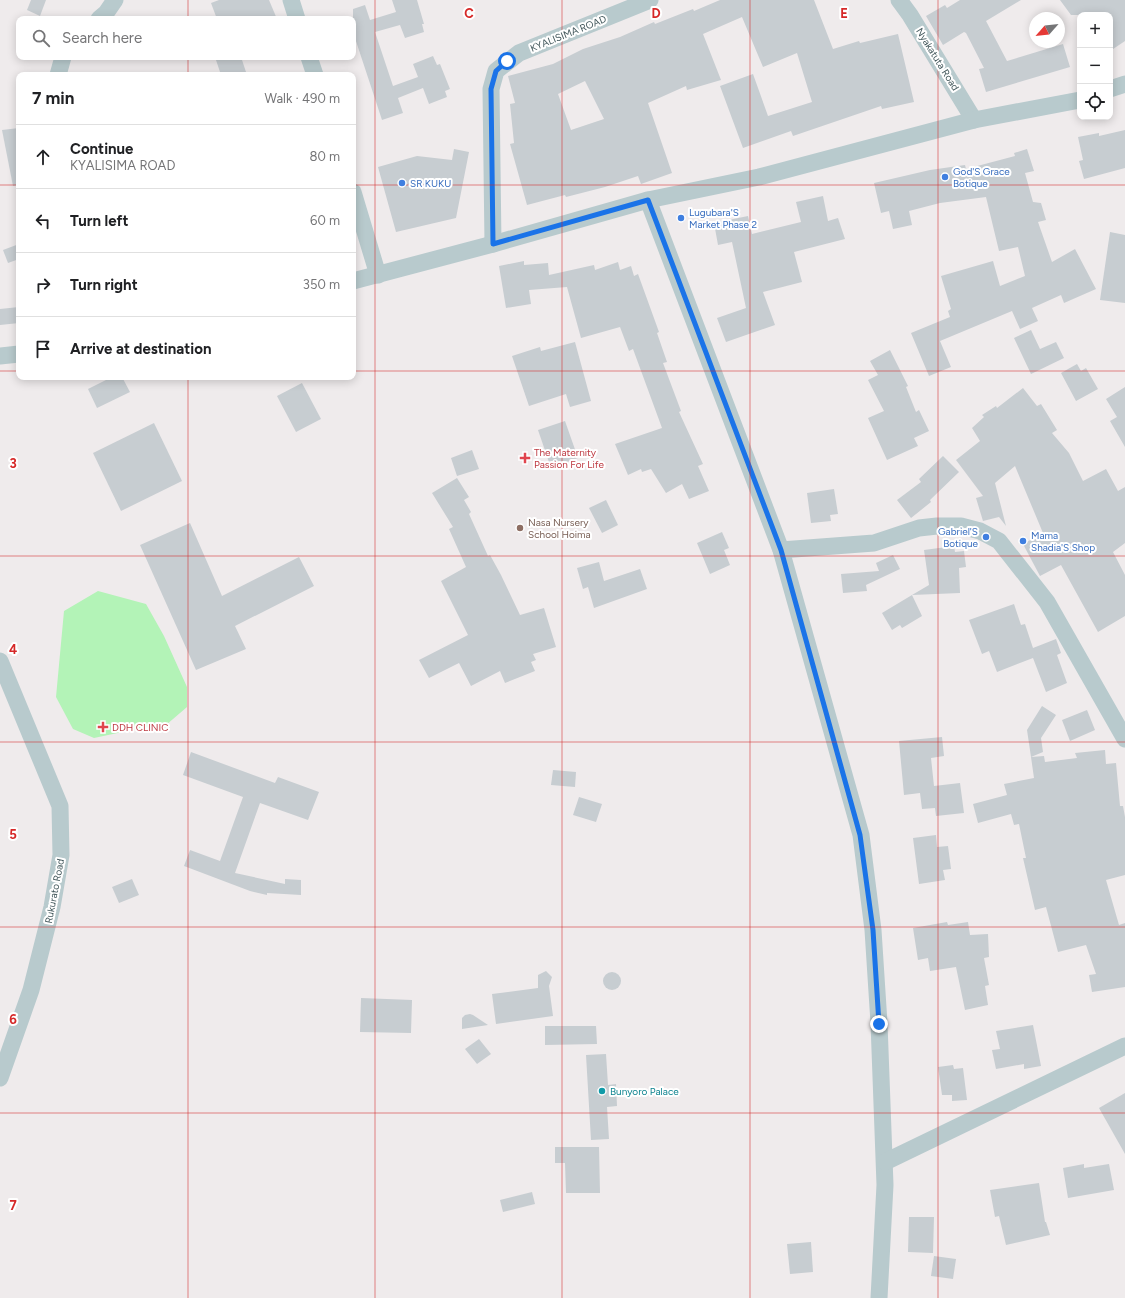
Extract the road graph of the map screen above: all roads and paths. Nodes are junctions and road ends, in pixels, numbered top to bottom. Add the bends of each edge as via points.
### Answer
1 (115, 0) edge
2 (292, 0) edge
3 (650, 0) edge
4 (899, 0) edge
5 (102, 16) edge
6 (296, 16) edge
7 (62, 60) edge
8 (310, 60) edge
9 (59, 72) edge
10 (314, 72) edge
11 (1125, 84) edge
12 (1113, 88) edge
13 (1077, 101) edge
14 (974, 120) junction
15 (648, 200) junction
16 (356, 202) edge
17 (493, 244) junction
18 (378, 276) junction
19 (356, 280) edge
20 (16, 354) edge
21 (0, 356) edge
22 (781, 550) junction
23 (0, 661) edge
24 (1125, 738) edge
25 (1125, 1046) edge
26 (0, 1078) edge
27 (885, 1162) junction
28 (879, 1298) edge

1 - 5 street
2 - 6 street
3 - 17 street, KYALISIMA ROAD via 519,53 496,71 491,89
4 - 14 street, Nyakatuta Road
7 - 9 street
8 - 10 street
11 - 12 street
13 - 14 street
14 - 15 street via 759,177
15 - 17 street
15 - 22 street
16 - 18 street
17 - 18 street
18 - 19 street
20 - 21 street
22 - 24 street via 874,543 919,528 937,526 961,526 980,531 999,541 1047,602
22 - 27 street via 860,835 874,938
23 - 26 street, Rukurato Road via 60,806 61,855 52,906 31,990
25 - 27 street
27 - 28 street

